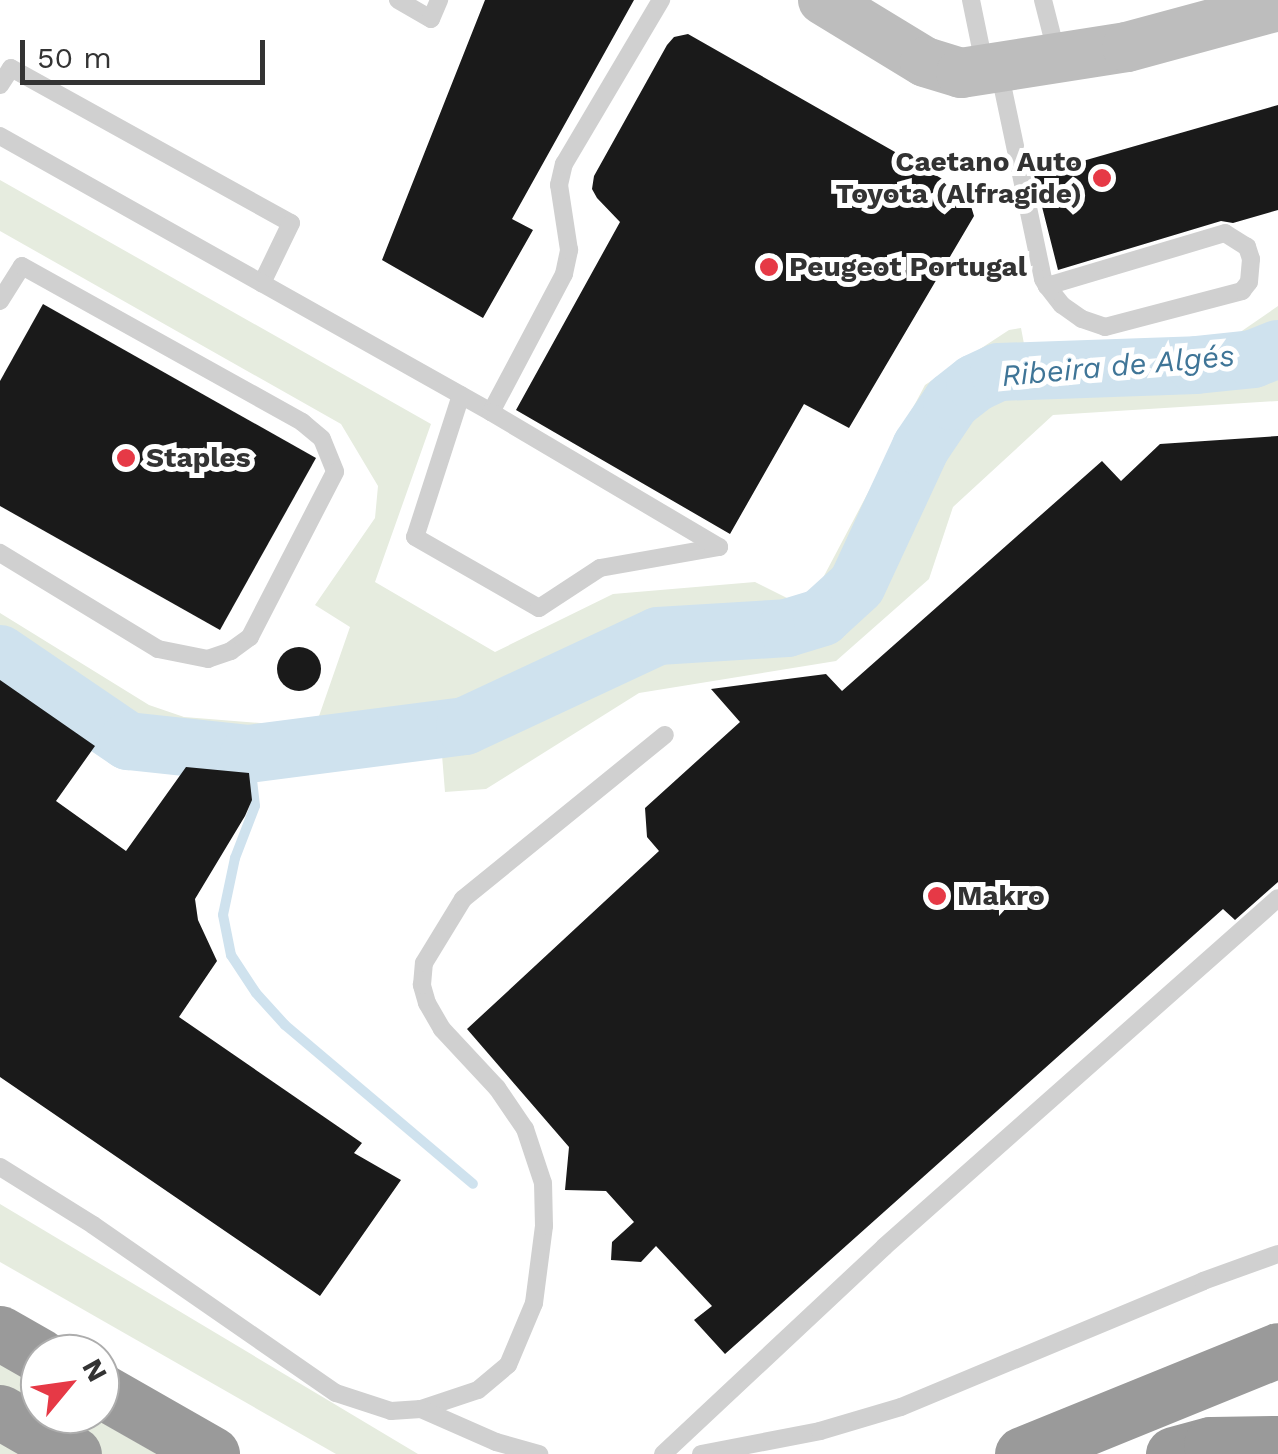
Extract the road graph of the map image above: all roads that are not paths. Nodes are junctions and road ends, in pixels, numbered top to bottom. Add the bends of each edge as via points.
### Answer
1 (398, 0) edge
2 (439, 0) edge
3 (661, 0) edge
4 (972, 0) edge
5 (1042, 0) edge
6 (834, 3) edge
7 (1273, 4) edge
8 (1206, 12) edge
9 (1059, 60) junction
10 (992, 71) junction
11 (0, 85) edge
12 (0, 136) edge
13 (262, 283) junction
14 (1048, 286) junction
15 (0, 301) edge
16 (462, 395) junction
17 (491, 412) junction
18 (0, 553) edge
19 (666, 735) dead end
20 (1278, 898) edge
21 (0, 1167) edge
22 (1278, 1254) edge
23 (1278, 1350) edge
24 (120, 1401) edge
25 (420, 1409) junction
26 (0, 1412) edge
27 (195, 1444) edge
28 (1278, 1444) edge
29 (74, 1454) edge
30 (243, 1454) edge
31 (539, 1454) edge
32 (663, 1454) edge
33 (701, 1454) edge
34 (1022, 1454) edge
35 (1174, 1454) edge

1 - 2 lane via 431,19
3 - 17 lane via 564,164 564,274
4 - 10 lane
5 - 9 lane
6 - 10 street via 925,62 961,73
7 - 8 street
8 - 9 street
9 - 10 street
10 - 14 lane
11 - 13 lane via 10,68 291,222
12 - 13 lane
13 - 16 lane
14 - 14 lane via 1082,319 1105,327 1242,291 1251,259 1225,233
15 - 18 lane via 22,266 302,422 322,438 335,472 250,637 208,660 158,649
16 - 17 lane
16 - 17 lane via 415,537 539,608 600,568 719,547
19 - 25 lane via 463,899 424,963 422,985 442,1029 498,1088 530,1140 544,1226 534,1303 508,1366 478,1390
20 - 32 lane via 884,1247
21 - 25 lane via 336,1394 391,1411
22 - 33 lane via 901,1407 820,1432
23 - 34 highway
24 - 27 highway
25 - 31 lane
26 - 29 highway
27 - 30 highway
28 - 35 highway via 1210,1444

